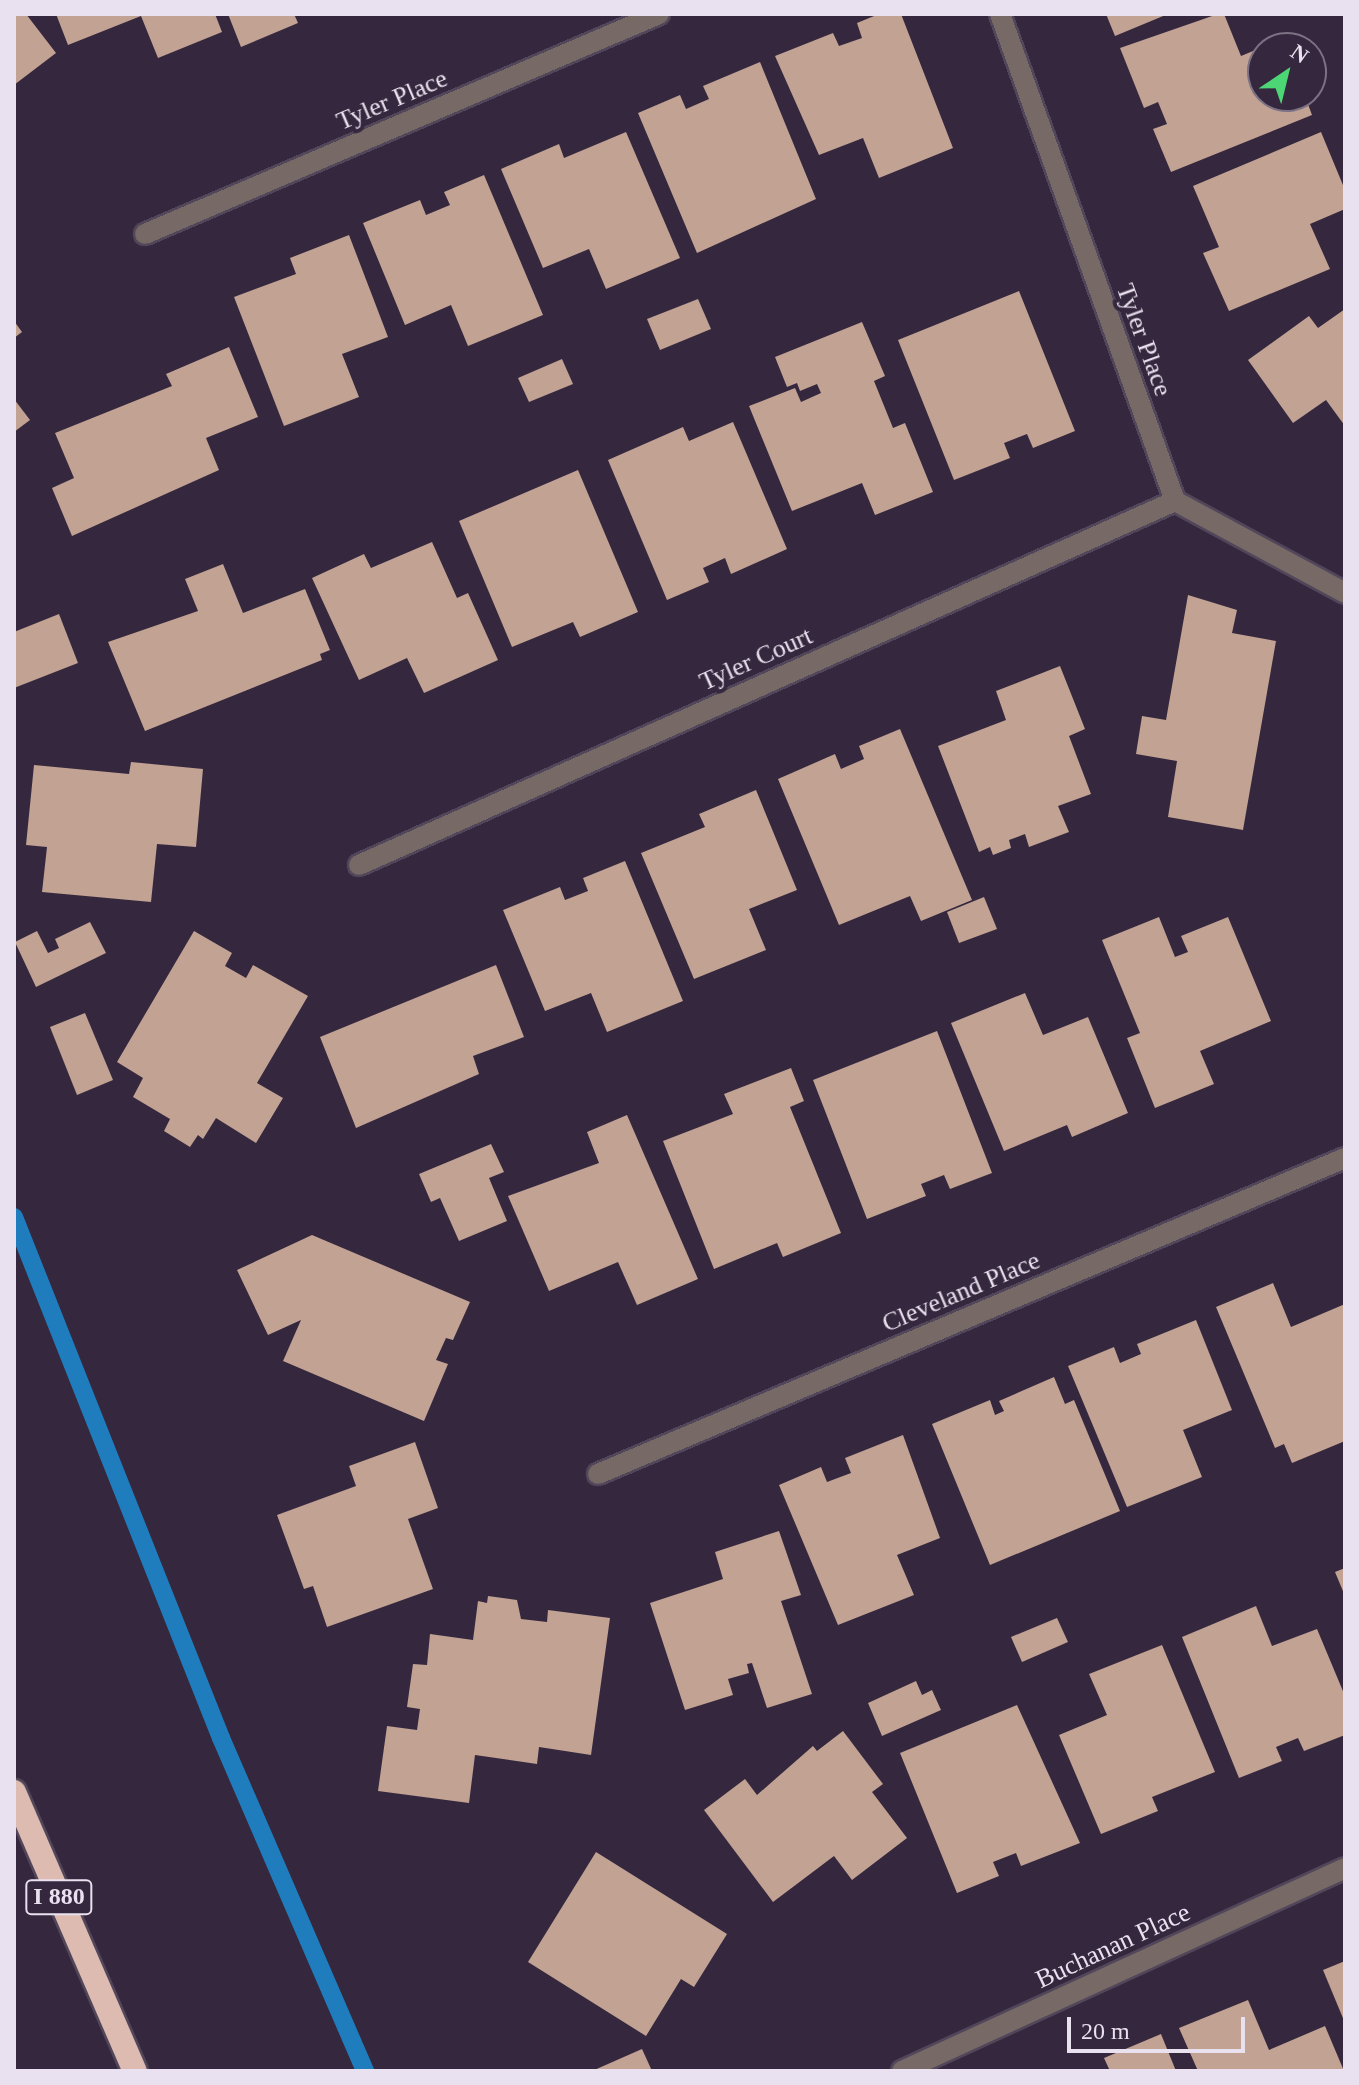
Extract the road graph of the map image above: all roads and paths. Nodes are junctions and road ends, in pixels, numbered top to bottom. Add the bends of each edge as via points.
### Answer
1 (659, 14) edge
2 (1000, 14) edge
3 (145, 234) dead end
4 (1175, 501) junction
5 (1345, 593) edge
6 (359, 865) dead end
7 (1345, 1158) edge
8 (598, 1474) dead end
9 (14, 1792) edge
10 (1345, 1868) edge
11 (135, 2071) edge
12 (902, 2071) edge

1 - 3 street, Tyler Place
2 - 4 street, Tyler Place
4 - 5 street
4 - 6 street, Tyler Court
7 - 8 street, Cleveland Place
9 - 11 highway, I 880
10 - 12 street, Buchanan Place

